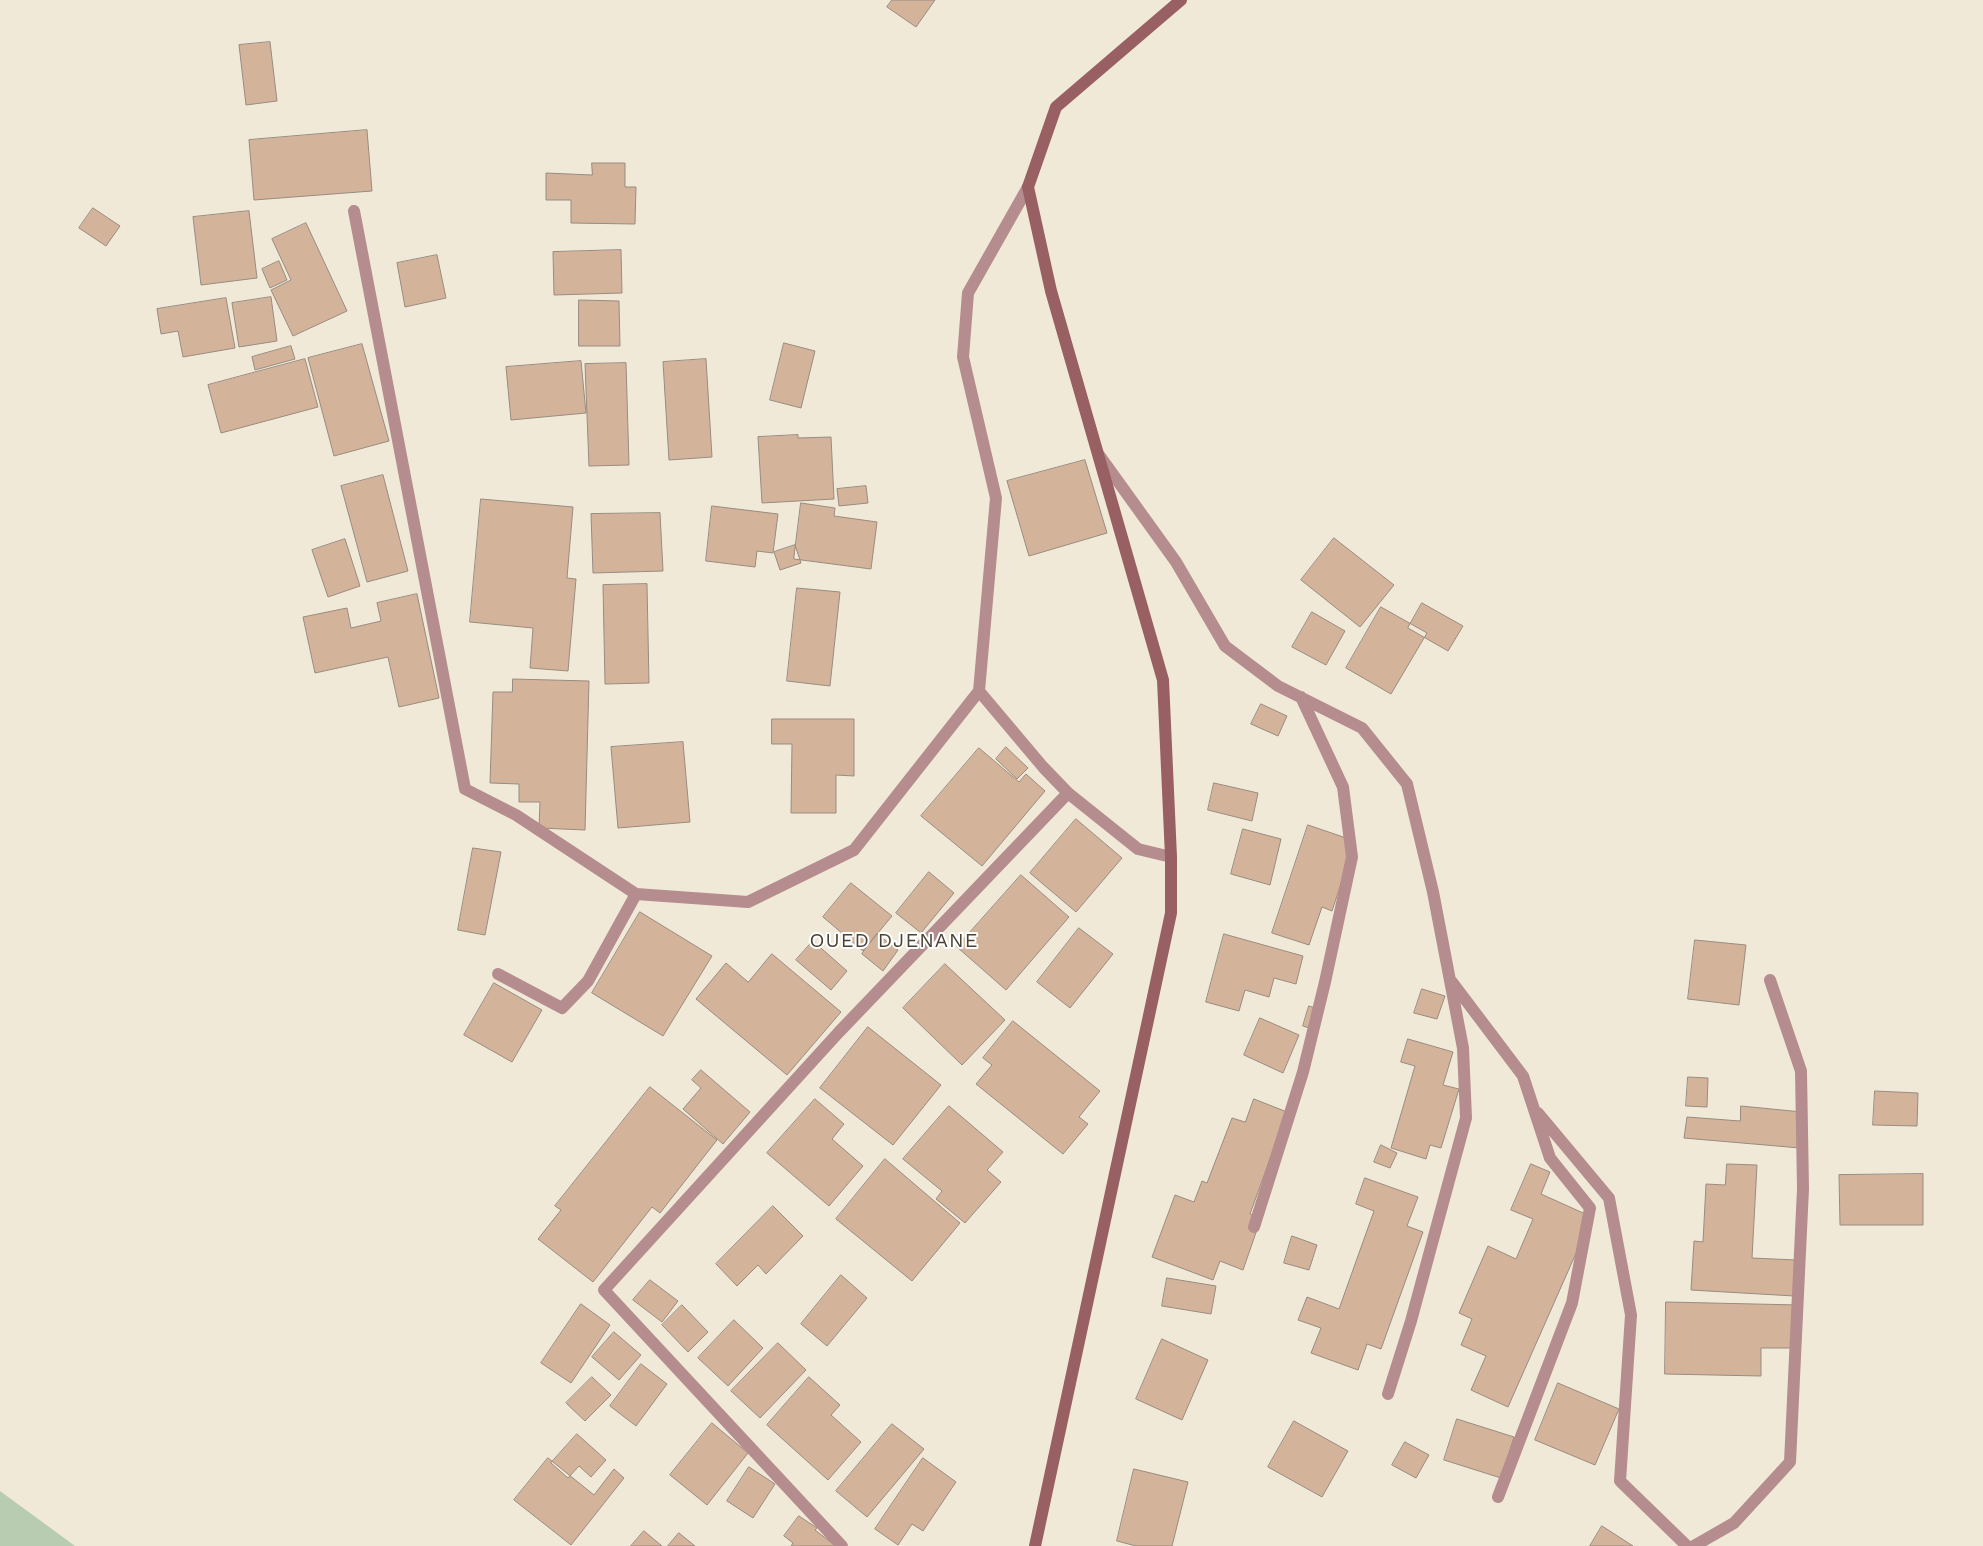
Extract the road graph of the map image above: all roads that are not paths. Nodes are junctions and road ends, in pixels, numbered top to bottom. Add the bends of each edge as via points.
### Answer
1 (1181, 0) edge
2 (1028, 187) junction
3 (354, 211) dead end
4 (1097, 453) junction
5 (979, 691) junction
6 (1301, 697) junction
7 (1068, 793) junction
8 (1171, 857) junction
9 (636, 894) junction
10 (498, 974) dead end
11 (1449, 978) junction
12 (1770, 980) dead end
13 (1534, 1108) junction
14 (1254, 1227) dead end
15 (1388, 1394) dead end
16 (1498, 1497) dead end
17 (842, 1546) edge
18 (1035, 1546) edge
19 (1687, 1546) edge
20 (1694, 1546) edge

1 - 2 main road via 1056,107
2 - 4 main road via 1051,291
2 - 5 street via 968,293 963,357 996,498
3 - 9 street via 465,789 516,815
4 - 6 street via 1176,562 1225,646 1278,686
4 - 8 main road via 1163,680
5 - 7 street
5 - 9 street via 854,850 748,902
6 - 11 street via 1362,728 1407,784 1433,892
6 - 14 street via 1343,787 1352,857 1303,1072
7 - 8 street via 1138,849
7 - 17 street via 839,1032 604,1290
8 - 18 main road via 1171,913
9 - 10 street via 588,981 562,1008
11 - 13 street via 1524,1076
11 - 15 street via 1464,1048 1466,1118
12 - 20 street via 1802,1071 1803,1190 1790,1462 1734,1523
13 - 16 street via 1550,1158 1590,1208 1572,1303
13 - 19 street via 1608,1198 1631,1315 1620,1481

